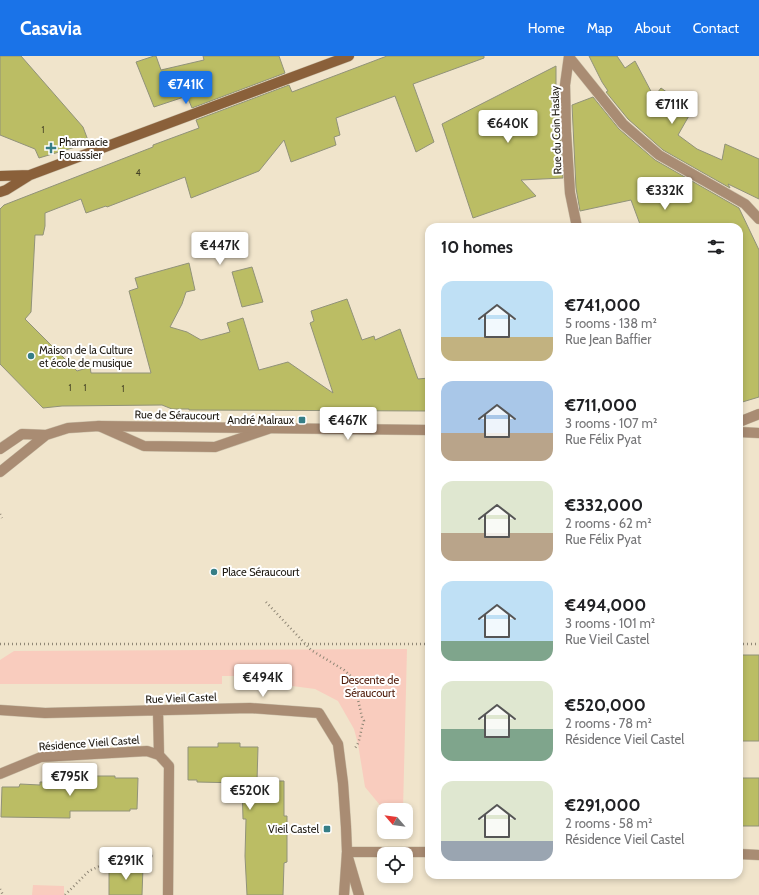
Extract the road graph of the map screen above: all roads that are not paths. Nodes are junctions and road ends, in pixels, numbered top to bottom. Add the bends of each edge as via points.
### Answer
1 (349, 56) edge
2 (569, 56) edge
3 (0, 176) edge
4 (30, 176) junction
5 (0, 192) edge
6 (759, 219) edge
7 (577, 223) edge
8 (759, 414) edge
9 (743, 420) edge
10 (99, 426) junction
11 (268, 429) junction
12 (425, 430) edge
13 (743, 432) edge
14 (759, 433) edge
15 (46, 435) junction
16 (0, 449) edge
17 (0, 472) edge
18 (0, 710) edge
19 (158, 711) junction
20 (159, 755) junction
21 (0, 774) edge
22 (347, 852) junction
23 (425, 852) edge
24 (743, 854) edge
25 (759, 855) edge
26 (168, 895) edge
27 (344, 895) edge
28 (359, 895) edge

1 - 4 main road
2 - 6 street via 623,124 659,155 745,204
2 - 7 street, Rue du Coin Haslay via 565,85 566,131 570,193
3 - 4 main road
4 - 5 main road
8 - 9 street
10 - 11 street, Rue de Séraucourt
10 - 11 street via 144,446 215,447
10 - 15 street, Rue de Séraucourt via 68,428
11 - 12 street, Rue de Séraucourt
13 - 14 street
15 - 16 street, Rue de Séraucourt via 22,434
15 - 17 street, Rue de Séraucourt
18 - 19 street, Rue Vieil Castel via 44,713
19 - 20 street
19 - 22 street, Rue Vieil Castel via 250,708 320,713 338,744
20 - 21 street, Résidence Vieil Castel via 147,751 41,757
20 - 26 street via 169,766
22 - 23 street
22 - 27 street, Rue Vieil Castel
22 - 28 street
24 - 25 street

